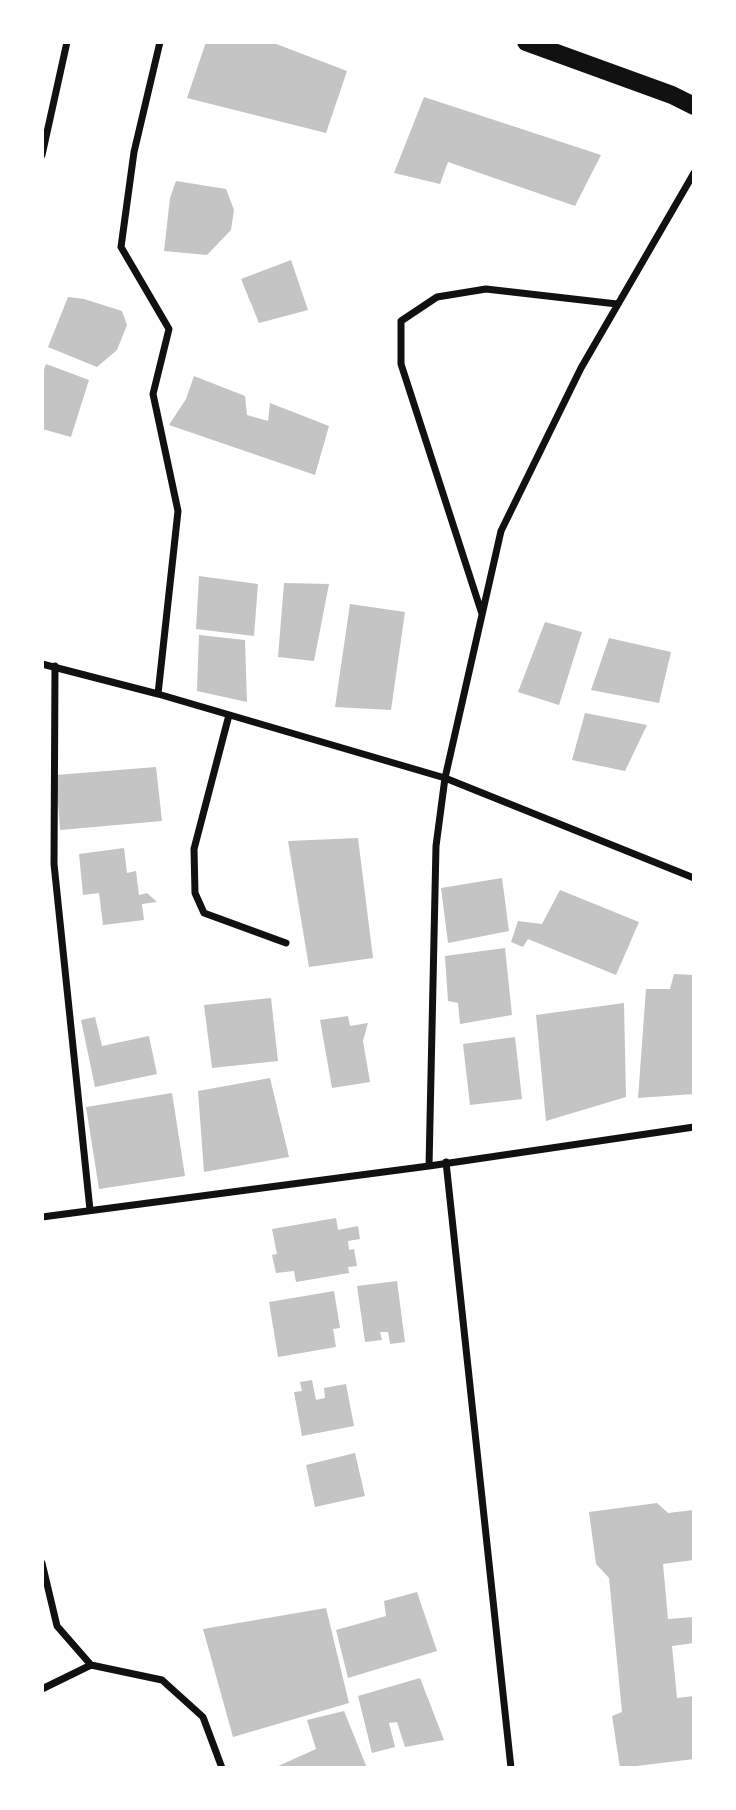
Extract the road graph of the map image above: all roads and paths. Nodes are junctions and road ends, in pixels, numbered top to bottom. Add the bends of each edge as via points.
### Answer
1 (67, 42) edge
2 (160, 42) edge
3 (526, 42) edge
4 (672, 95) junction
5 (694, 99) edge
6 (694, 106) edge
7 (42, 155) edge
8 (694, 173) edge
9 (617, 304) junction
10 (482, 614) junction
11 (42, 664) edge
12 (55, 666) junction
13 (159, 694) junction
14 (229, 715) junction
15 (445, 778) junction
16 (694, 878) edge
17 (286, 943) dead end
18 (694, 1127) edge
19 (446, 1162) junction
20 (429, 1166) junction
21 (90, 1210) junction
22 (42, 1217) edge
23 (42, 1563) edge
24 (92, 1665) junction
25 (42, 1689) edge
26 (222, 1768) edge
27 (511, 1768) edge

1 - 7 street
2 - 13 street via 134,152 121,247 169,329 153,394 178,511
3 - 4 main road
4 - 5 main road
4 - 6 main road
8 - 9 street
9 - 10 street via 501,531
9 - 10 street via 486,289 437,297 401,321 401,363
10 - 15 street
11 - 12 street
12 - 13 street
12 - 21 street via 54,864
13 - 14 street
14 - 15 street
14 - 17 street via 194,849 195,893 204,913
15 - 16 street
15 - 20 street via 436,846
18 - 19 street
19 - 20 street
19 - 27 street
20 - 21 street
21 - 22 street
23 - 24 street via 57,1626
24 - 25 street
24 - 26 street via 162,1680 203,1717

